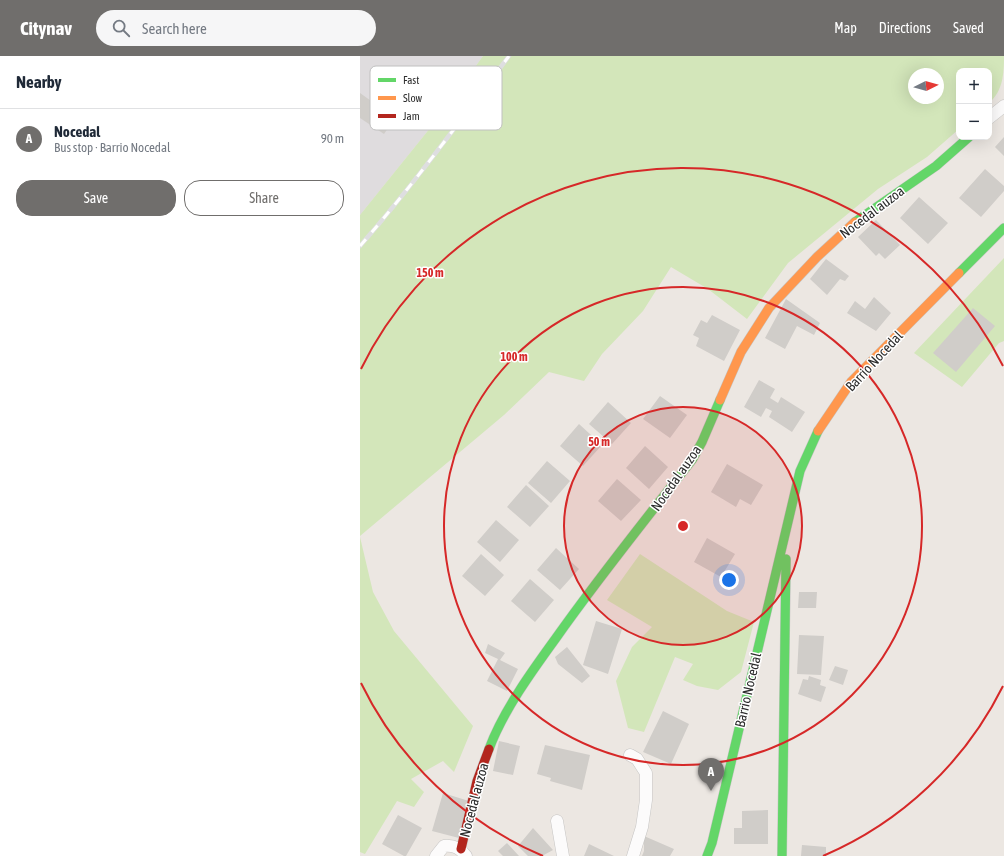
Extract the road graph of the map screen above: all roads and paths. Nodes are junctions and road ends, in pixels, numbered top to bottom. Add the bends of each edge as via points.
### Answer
1 (1004, 106) edge
2 (992, 116) edge
3 (966, 140) edge
4 (1004, 228) edge
5 (787, 523) junction
6 (630, 756) dead end
7 (557, 821) dead end
8 (464, 853) edge
9 (436, 856) edge
10 (563, 856) edge
11 (633, 856) edge
12 (707, 856) edge
13 (782, 856) edge

1 - 2 street
3 - 8 street, Nocedal auzoa via 936,166 856,222 817,257 769,308 741,352 692,460 576,609 533,669 495,732 477,781
4 - 5 street, Barrio Nocedal via 851,382 816,434 800,471
5 - 12 street, Barrio Nocedal
5 - 13 street, Barrio Nocedal
6 - 11 street via 637,760 646,773 642,827
7 - 10 street
8 - 9 street, Nocedal auzoa via 452,846 444,846

